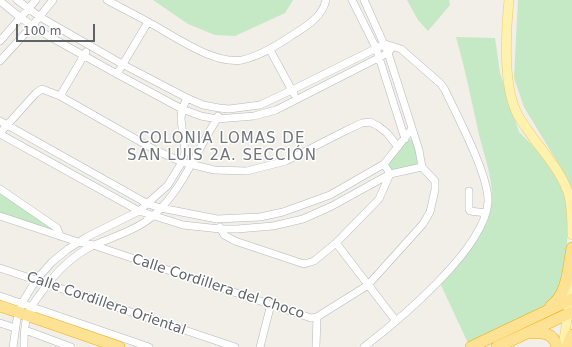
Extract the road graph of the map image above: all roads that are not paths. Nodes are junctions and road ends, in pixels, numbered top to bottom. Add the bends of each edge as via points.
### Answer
1 (17, 0) edge
2 (36, 0) edge
3 (53, 0) edge
4 (106, 0) edge
5 (326, 0) edge
6 (352, 0) edge
7 (364, 0) edge
8 (509, 0) edge
9 (0, 1) edge
10 (9, 8) junction
11 (29, 9) junction
12 (40, 17) junction
13 (21, 18) junction
14 (148, 22) junction
15 (32, 26) junction
16 (12, 28) junction
17 (0, 41) edge
18 (385, 44) junction
19 (89, 46) junction
20 (376, 48) junction
21 (270, 50) junction
22 (390, 50) junction
23 (84, 55) junction
24 (380, 57) junction
25 (0, 62) edge
26 (122, 64) junction
27 (117, 74) junction
28 (292, 90) junction
29 (60, 96) junction
30 (188, 98) junction
31 (297, 99) junction
32 (219, 108) junction
33 (182, 109) junction
34 (217, 119) junction
35 (3, 123) edge
36 (411, 130) junction
37 (0, 134) edge
38 (405, 139) junction
39 (398, 147) junction
40 (182, 162) junction
41 (384, 164) junction
42 (192, 165) junction
43 (422, 167) junction
44 (390, 174) junction
45 (0, 188) edge
46 (469, 191) dead end
47 (148, 204) junction
48 (161, 208) junction
49 (140, 211) junction
50 (486, 213) junction
51 (0, 216) edge
52 (152, 216) junction
53 (217, 219) junction
54 (220, 229) junction
55 (572, 235) edge
56 (60, 236) junction
57 (78, 242) junction
58 (336, 243) junction
59 (93, 245) junction
60 (572, 248) edge
61 (572, 266) edge
62 (0, 268) edge
63 (36, 280) junction
64 (47, 284) junction
65 (368, 285) junction
66 (0, 296) edge
67 (571, 300) edge
68 (271, 304) junction
69 (0, 306) edge
70 (570, 312) edge
71 (541, 313) junction
72 (0, 314) edge
73 (22, 317) junction
74 (317, 317) junction
75 (396, 320) junction
76 (0, 323) edge
77 (524, 334) junction
78 (572, 336) edge
79 (94, 344) edge
80 (14, 347) edge
81 (24, 347) edge
82 (71, 347) edge
83 (119, 347) edge
84 (149, 347) edge
85 (235, 347) edge
86 (260, 347) edge
87 (316, 347) edge
88 (364, 347) edge
89 (471, 347) edge
90 (497, 347) edge
91 (557, 347) edge
92 (563, 347) edge
93 (567, 347) edge

1 - 11 street
2 - 11 street
3 - 12 street
4 - 14 street
5 - 21 street via 315,18
6 - 20 street
7 - 18 street, Calle Cordillera del Choco
8 - 55 main road via 506,25 510,98 516,113 558,173 569,195
9 - 10 street
10 - 13 street
10 - 16 street
11 - 12 street
11 - 13 street
12 - 15 street
12 - 19 street
13 - 15 street
13 - 16 street
14 - 21 street via 203,52 222,59 241,60
14 - 26 street
15 - 23 street
15 - 25 street
16 - 17 street
18 - 20 street
18 - 22 street, Calle Cordillera del Choco
19 - 23 street
19 - 26 street
20 - 24 street
20 - 28 street
21 - 28 street
22 - 24 street
22 - 36 street, Calle Cordillera del Choco
22 - 50 street via 400,49 436,79 445,90 477,159 488,202
23 - 27 street
23 - 29 street
24 - 31 street
24 - 38 street
26 - 27 street
26 - 30 street
27 - 33 street
28 - 31 street
28 - 32 street via 260,105
29 - 35 street via 42,89
29 - 40 street via 155,150
30 - 32 street via 203,105
30 - 33 street
31 - 34 street via 276,110 254,116
32 - 34 street
33 - 34 street
33 - 40 street via 185,152
34 - 42 street
35 - 37 street
35 - 47 street
36 - 38 street
36 - 43 street, Calle Cordillera del Choco
37 - 49 street
38 - 39 street
39 - 41 street
39 - 42 street via 387,133 370,122 362,123 286,161 247,171 214,170
40 - 42 street
40 - 47 street via 168,185
41 - 44 street
41 - 53 street via 330,195 283,212 260,217
42 - 48 street via 178,188
43 - 44 street
43 - 65 street, Calle Cordillera del Choco via 435,181 430,212 423,224
44 - 54 street via 303,219 273,226
44 - 58 street via 379,199
45 - 56 street via 57,228
46 - 50 street via 470,211
47 - 48 street
47 - 49 street
48 - 52 street
48 - 53 street
49 - 52 street
49 - 57 street
50 - 75 street via 478,232 454,264
51 - 56 street, Calle Cordillera del Choco
52 - 54 street via 183,225
52 - 59 street via 125,232
53 - 54 street
54 - 58 street via 224,235 235,241 304,264 314,261
56 - 57 street, Calle Cordillera del Choco
57 - 59 street, Calle Cordillera del Choco
57 - 63 street via 52,262
58 - 65 street
59 - 64 street via 77,254
59 - 68 street, Calle Cordillera del Choco
60 - 71 highway via 564,288 553,305
61 - 67 main road
62 - 63 street, Calle Cordillera Oriental
63 - 64 street, Calle Cordillera Oriental
63 - 73 street
64 - 73 street
64 - 85 street, Calle Cordillera Oriental
65 - 74 street, Calle Cordillera del Choco
65 - 75 street
66 - 73 street
67 - 70 main road
67 - 71 highway
68 - 74 street, Calle Cordillera del Choco via 311,318
68 - 86 street
69 - 73 highway
70 - 77 highway
70 - 92 main road
71 - 89 highway
72 - 73 highway
73 - 76 street
73 - 79 highway
73 - 80 street
73 - 81 street
73 - 82 street
73 - 84 street
74 - 87 street
75 - 88 street
77 - 90 highway
77 - 91 highway via 544,333 554,340
78 - 93 highway
79 - 83 highway

